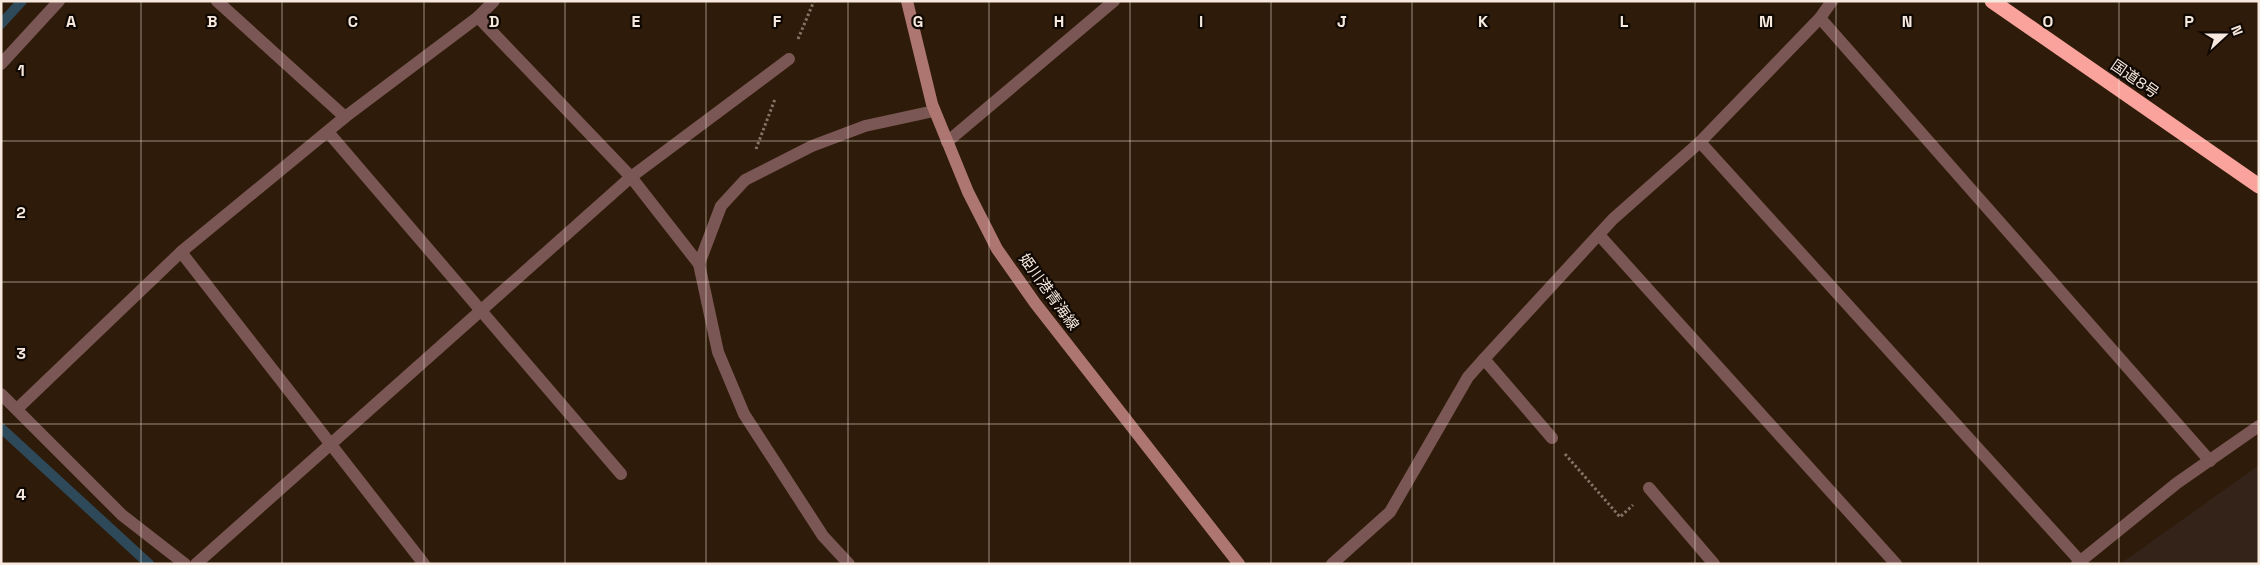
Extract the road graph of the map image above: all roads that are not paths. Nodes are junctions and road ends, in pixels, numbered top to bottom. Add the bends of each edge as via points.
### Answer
1 (59, 1) edge
2 (217, 1) edge
3 (494, 1) edge
4 (907, 1) edge
5 (1114, 1) edge
6 (1832, 1) edge
7 (1992, 1) edge
8 (478, 17) junction
9 (1820, 18) junction
10 (789, 59) dead end
11 (1, 64) edge
12 (934, 111) junction
13 (345, 117) junction
14 (328, 132) junction
15 (947, 142) junction
16 (1700, 142) junction
17 (630, 177) junction
18 (2259, 186) edge
19 (1600, 236) junction
20 (180, 252) junction
21 (699, 264) junction
22 (481, 310) junction
23 (1484, 359) junction
24 (1, 394) edge
25 (17, 409) junction
26 (2259, 426) edge
27 (1552, 438) road end
28 (331, 444) junction
29 (2210, 461) junction
30 (621, 474) dead end
31 (1648, 488) road end
32 (2078, 562) edge
33 (185, 564) edge
34 (196, 564) edge
35 (424, 564) edge
36 (849, 564) edge
37 (1239, 564) edge
38 (1332, 564) edge
39 (1714, 564) edge
40 (1896, 564) edge

1 - 11 street
2 - 13 street
3 - 8 street
4 - 12 main road, 姫川港青海線
5 - 15 street
6 - 9 street
7 - 18 highway, 国道8号
8 - 13 street
8 - 17 street
9 - 16 street
9 - 29 street
10 - 17 street
12 - 15 main road, 姫川港青海線
12 - 21 street via 865,126 812,146 745,180 721,206
13 - 14 street
14 - 20 street
14 - 22 street
15 - 37 main road, 姫川港青海線 via 968,192 998,248 1035,303
16 - 19 street via 1613,219
16 - 32 street
17 - 21 street
17 - 22 street
19 - 23 street
19 - 40 street
20 - 25 street
20 - 28 street
21 - 36 street via 718,352 744,414 823,536
22 - 28 street
22 - 30 street
23 - 27 street
23 - 38 street via 1468,377 1390,512
24 - 25 street
25 - 33 street via 122,515
26 - 29 street
28 - 34 street
28 - 35 street
29 - 32 street
31 - 39 street

